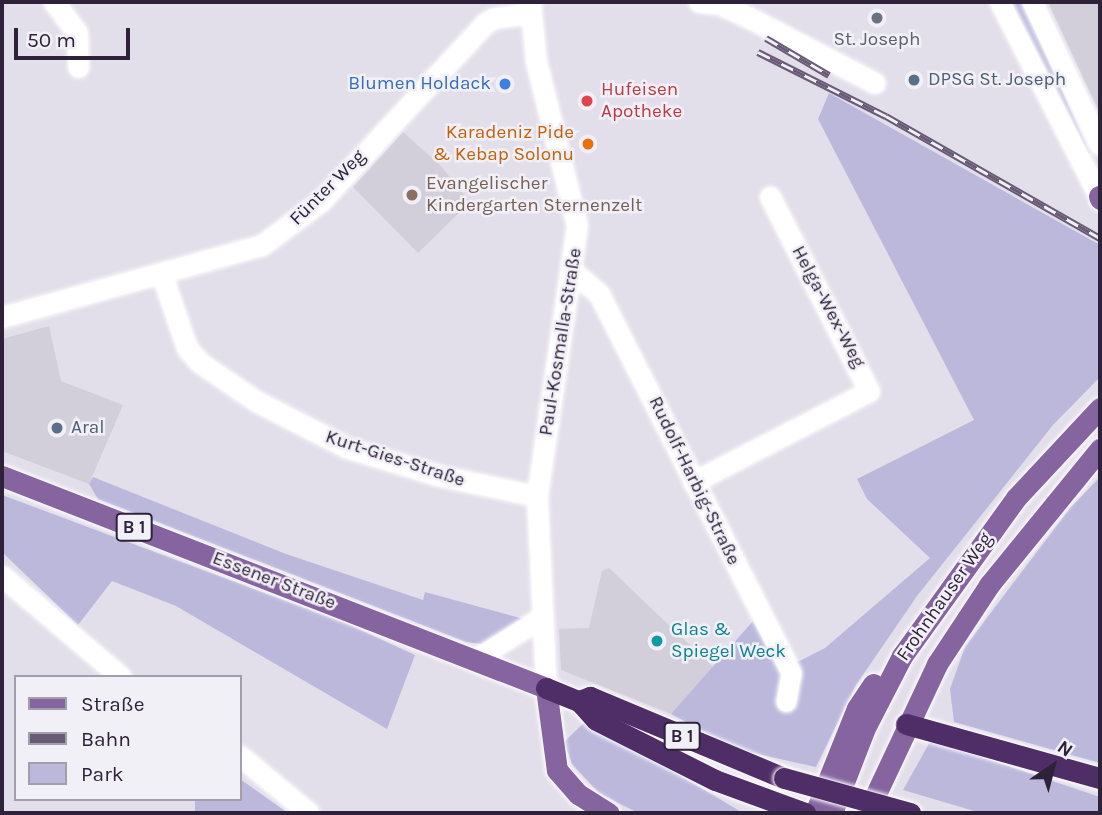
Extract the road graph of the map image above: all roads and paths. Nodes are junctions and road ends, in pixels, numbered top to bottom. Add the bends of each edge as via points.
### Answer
1 (54, 2) edge
2 (699, 2) edge
3 (1000, 2) edge
4 (1032, 2) edge
5 (530, 7) edge
6 (78, 67) dead end
7 (875, 83) dead end
8 (1100, 145) edge
9 (770, 197) dead end
10 (1100, 197) edge
11 (572, 271) junction
12 (162, 275) junction
13 (2, 317) edge
14 (1100, 408) edge
15 (1100, 449) edge
16 (2, 476) edge
17 (693, 482) junction
18 (537, 496) junction
19 (2, 576) edge
20 (542, 617) junction
21 (902, 656) junction
22 (475, 659) junction
23 (119, 675) edge
24 (546, 688) junction
25 (579, 701) junction
26 (786, 702) dead end
27 (906, 724) junction
28 (865, 728) junction
29 (242, 758) edge
30 (1100, 778) edge
31 (309, 813) edge
32 (609, 813) edge
33 (805, 813) edge
34 (815, 813) edge
35 (832, 813) edge
36 (867, 813) edge
37 (910, 813) edge

1 - 6 street via 76,32
2 - 7 street via 719,4 748,17
3 - 10 street
4 - 8 street
5 - 11 street, Paul-Kosmalla-Straße via 536,61 577,225
5 - 12 street, Fünter Weg via 494,18 474,34 308,214 251,250
9 - 17 street, Helga-Wex-Weg via 869,391
11 - 17 street, Rudolf-Harbig-Straße via 599,294
11 - 18 street, Paul-Kosmalla-Straße
12 - 13 street, Fünter Weg
12 - 18 street, Kurt-Gies-Straße via 187,348 199,362 256,401 348,448 440,476
14 - 21 main road, Frohnhauser Weg via 1016,498
15 - 27 main road, Frohnhauser Weg via 989,585 937,664
16 - 22 main road, Essener Straße / B 1
17 - 26 street, Rudolf-Harbig-Straße via 791,673
18 - 20 street, Paul-Kosmalla-Straße
19 - 23 street
20 - 22 street
20 - 24 street, Paul-Kosmalla-Straße
21 - 28 main road, Frohnhauser Weg
21 - 34 main road via 872,685 858,708
22 - 24 main road, Essener Straße / B 1
24 - 25 highway, B 1
24 - 32 main road via 557,770 578,794
25 - 33 highway via 596,720 774,805
25 - 37 highway, B 1, bridge via 590,697 784,778
27 - 28 main road
27 - 30 highway
27 - 36 main road, Frohnhauser Weg
28 - 35 main road, Frohnhauser Weg
29 - 31 street

